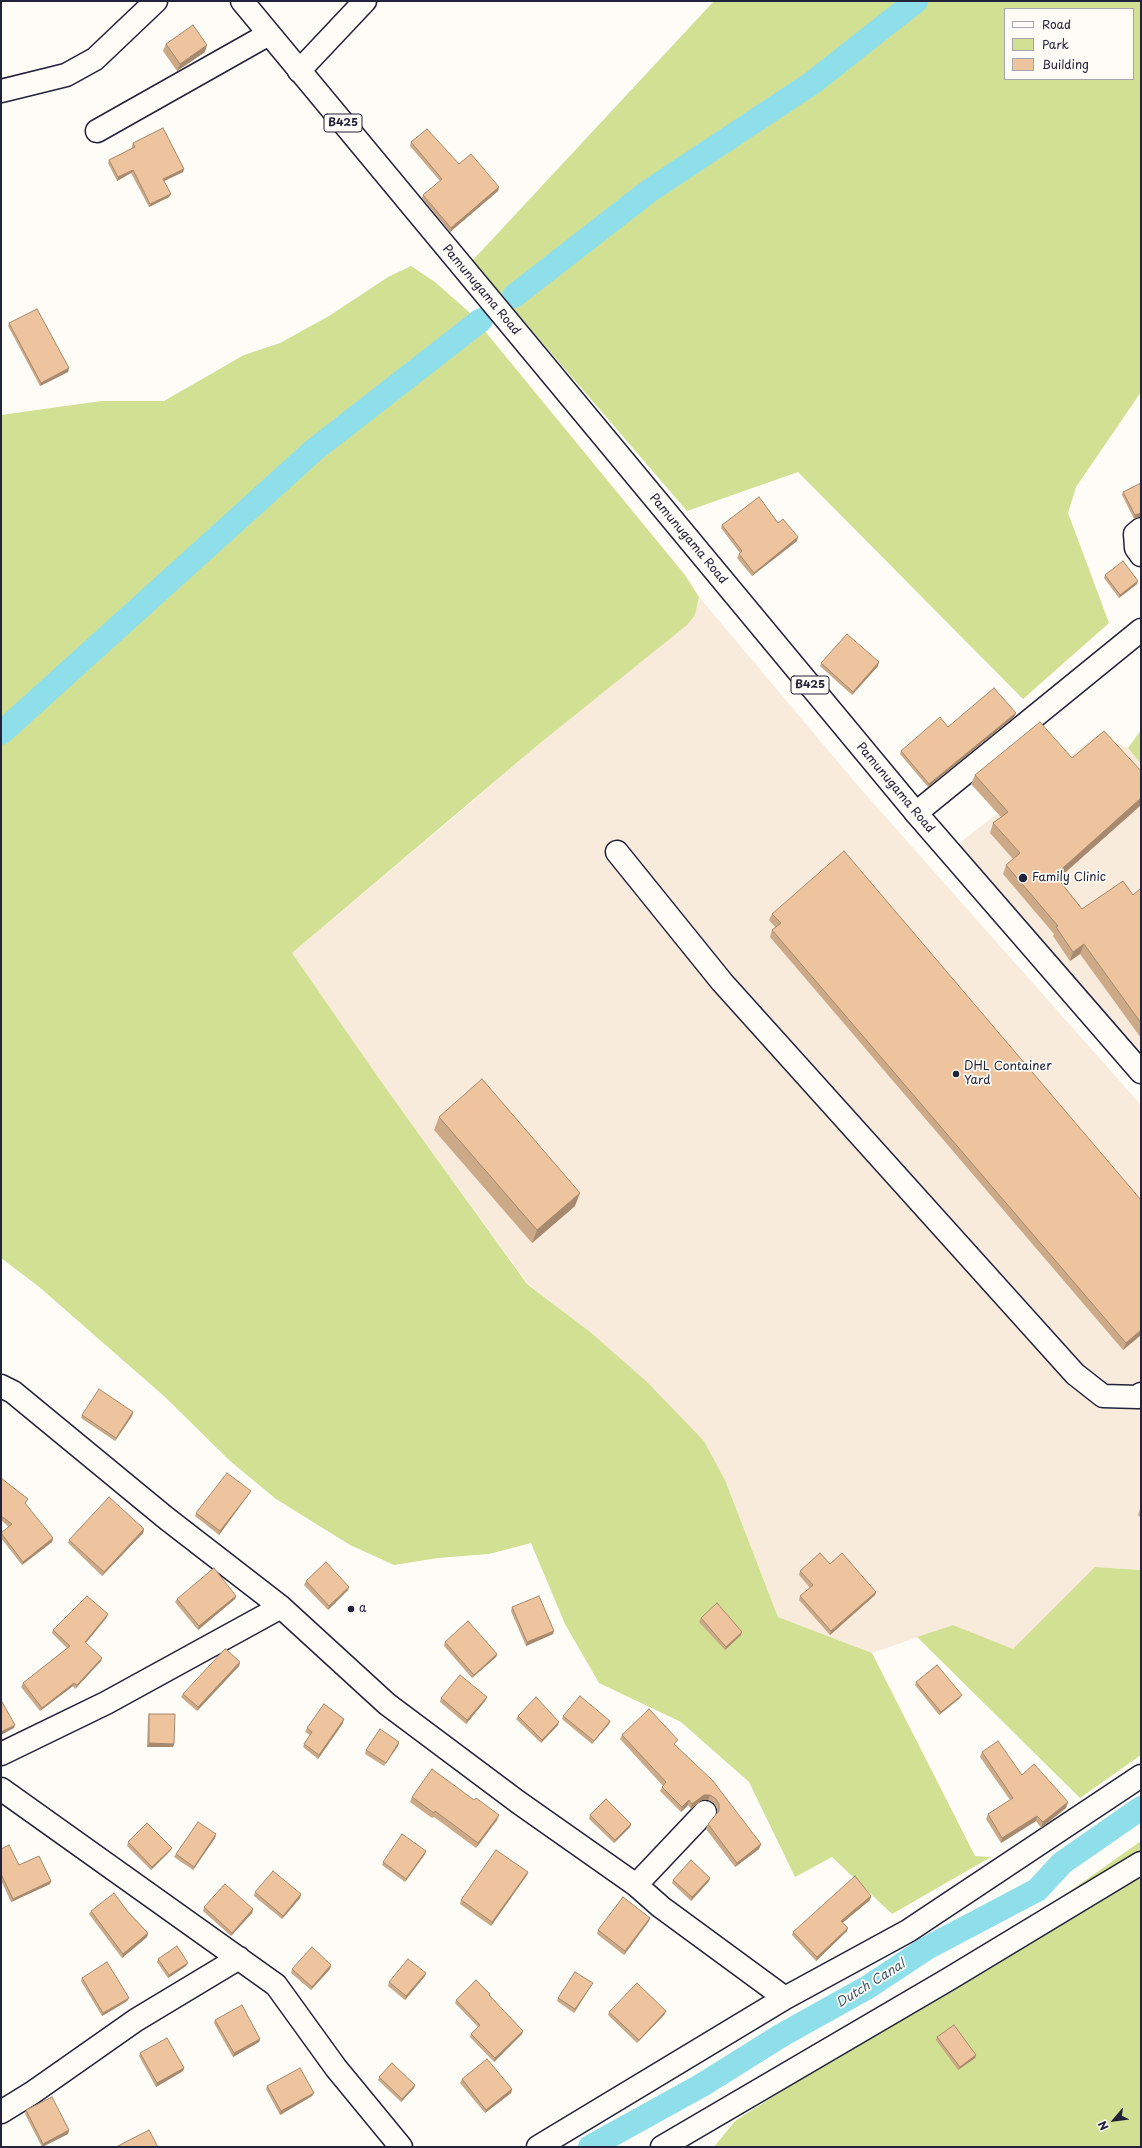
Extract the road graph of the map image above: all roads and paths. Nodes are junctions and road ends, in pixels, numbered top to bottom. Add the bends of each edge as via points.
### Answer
1 (156, 1) edge
2 (242, 1) edge
3 (365, 1) edge
4 (269, 34) junction
5 (299, 71) junction
6 (1, 92) edge
7 (97, 131) dead end
8 (1141, 529) edge
9 (1141, 555) edge
10 (1141, 630) edge
11 (916, 813) junction
12 (617, 852) dead end
13 (1140, 1069) edge
14 (1, 1386) edge
15 (1141, 1394) edge
16 (281, 1607) junction
17 (1, 1754) edge
18 (1141, 1776) edge
19 (1, 1789) edge
20 (706, 1812) dead end
21 (1141, 1863) edge
22 (636, 1886) junction
23 (239, 1958) junction
24 (785, 1998) junction
25 (1, 2112) edge
26 (401, 2147) edge
27 (538, 2147) edge
28 (662, 2147) edge

1 - 6 street via 95,58 66,75
2 - 4 street, Pamunugama Road / B425
3 - 5 street
4 - 5 street, Pamunugama Road / B425
4 - 7 street
5 - 11 street, Pamunugama Road / B425
8 - 9 street via 1135,534 1136,548
10 - 11 street
11 - 13 street, Pamunugama Road / B425
12 - 15 street via 722,982 1075,1374 1103,1396 1138,1397
14 - 16 street via 13,1392 166,1518
16 - 17 street via 106,1703
16 - 22 street via 387,1704
18 - 24 street via 908,1931
19 - 23 street
20 - 22 street
21 - 28 street
22 - 24 street
23 - 25 street via 136,2020
23 - 26 street via 276,1985 336,2068
24 - 27 street

